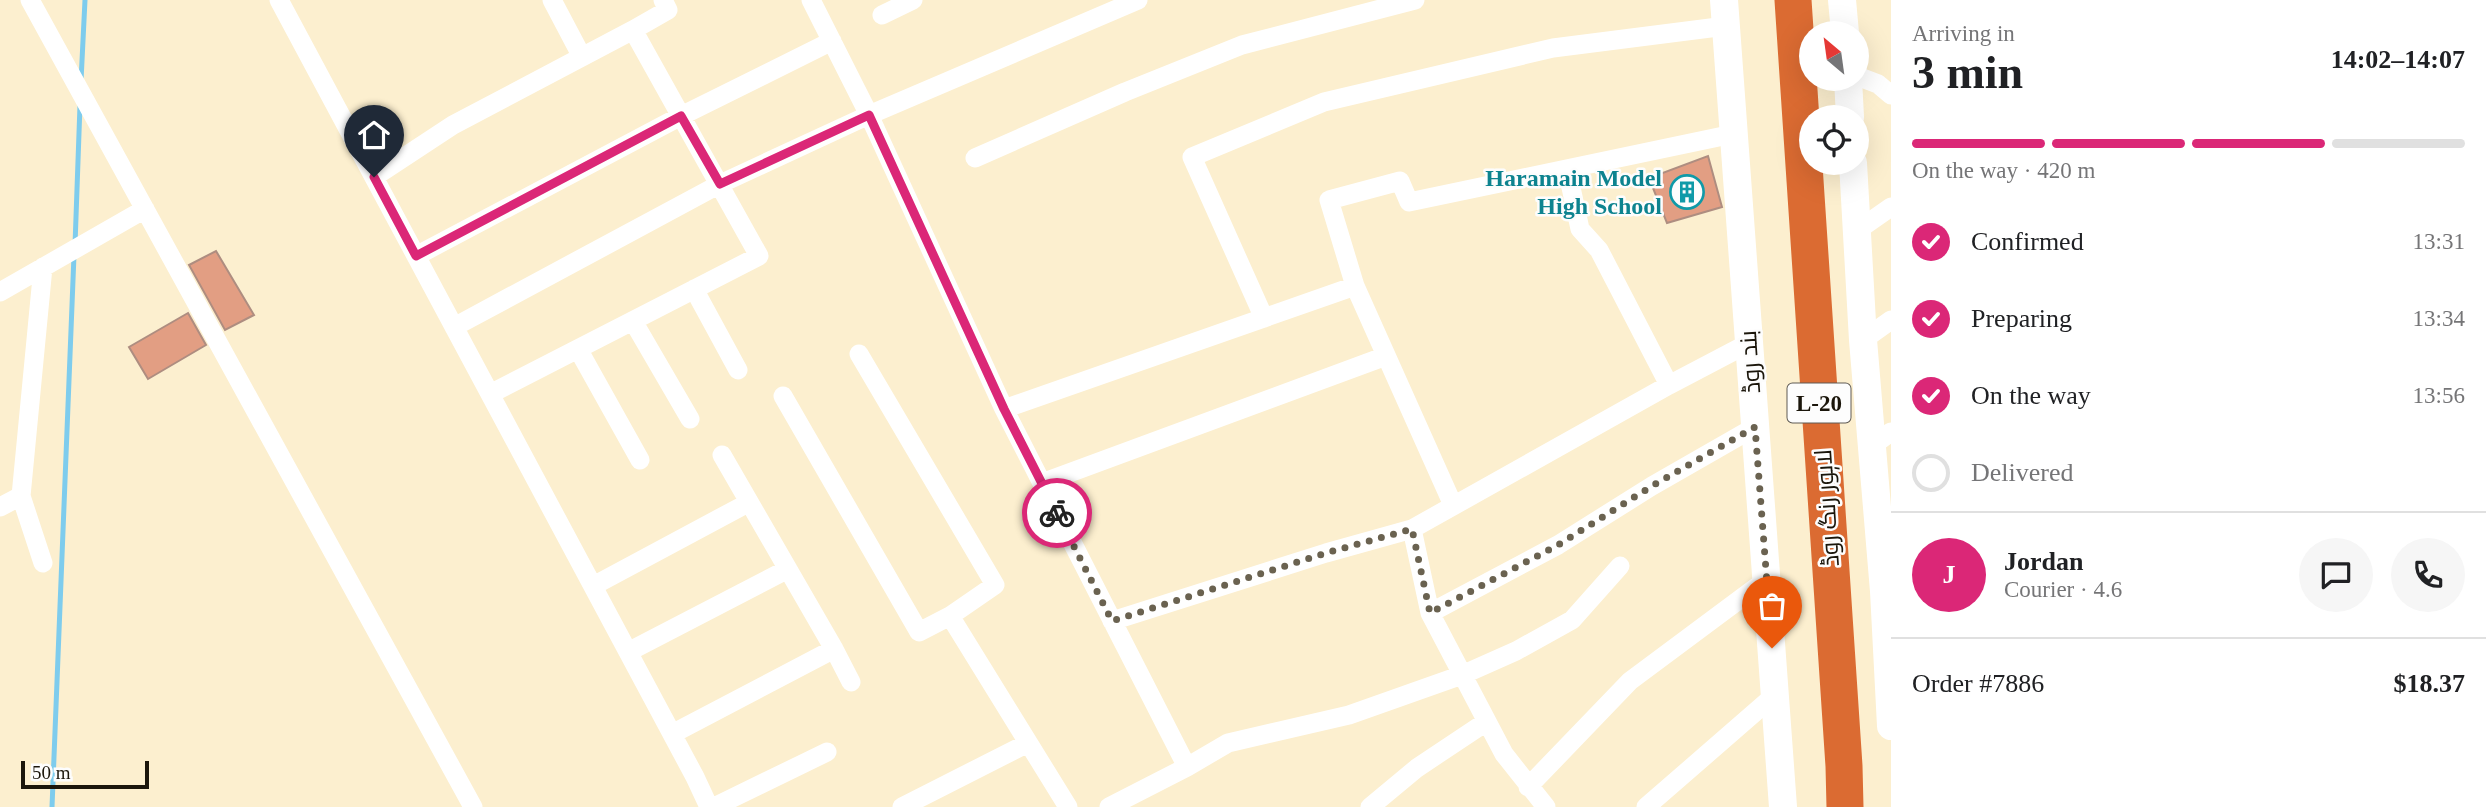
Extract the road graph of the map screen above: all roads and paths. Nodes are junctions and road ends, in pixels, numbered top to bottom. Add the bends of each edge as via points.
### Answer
1 (30, 0) edge
2 (279, 0) edge
3 (552, 0) edge
4 (663, 0) edge
5 (811, 0) edge
6 (913, 0) edge
7 (1138, 0) edge
8 (1415, 0) edge
9 (1772, 0) edge
10 (1793, 0) edge
11 (1842, 0) edge
12 (1385, 4) edge
13 (1725, 13) edge
14 (882, 15) dead end
15 (1844, 21) edge
16 (633, 30) junction
17 (832, 41) junction
18 (582, 57) junction
19 (1869, 81) edge
20 (1891, 95) edge
21 (869, 115) junction
22 (681, 116) junction
23 (1733, 134) junction
24 (975, 158) dead end
25 (1567, 169) junction
26 (1854, 175) edge
27 (374, 177) junction
28 (720, 184) junction
29 (1891, 207) edge
30 (145, 209) junction
31 (1858, 230) junction
32 (416, 256) junction
33 (43, 267) junction
34 (1355, 286) junction
35 (694, 289) junction
36 (0, 292) edge
37 (1264, 318) junction
38 (1891, 320) edge
39 (633, 321) junction
40 (454, 327) junction
41 (1863, 340) junction
42 (1749, 343) junction
43 (578, 349) junction
44 (859, 354) dead end
45 (1386, 356) junction
46 (738, 370) dead end
47 (1669, 385) junction
48 (490, 394) junction
49 (783, 396) dead end
50 (1004, 409) junction
51 (690, 419) dead end
52 (1755, 427) junction
53 (1882, 439) edge
54 (722, 455) dead end
55 (640, 460) dead end
56 (1042, 483) junction
57 (21, 496) junction
58 (748, 503) junction
59 (1453, 505) junction
60 (0, 507) edge
61 (1412, 529) junction
62 (43, 563) dead end
63 (1620, 566) dead end
64 (788, 569) junction
65 (1767, 579) junction
66 (593, 586) junction
67 (1887, 590) edge
68 (1430, 613) junction
69 (950, 616) junction
70 (1112, 621) junction
71 (834, 649) junction
72 (628, 652) junction
73 (1462, 676) junction
74 (851, 682) dead end
75 (1776, 694) junction
76 (1486, 722) junction
77 (1891, 726) edge
78 (672, 734) junction
79 (1028, 743) junction
80 (827, 752) dead end
81 (1187, 767) junction
82 (1528, 787) junction
83 (473, 807) edge
84 (711, 807) edge
85 (902, 807) edge
86 (1068, 807) edge
87 (1109, 807) edge
88 (1370, 807) edge
89 (1546, 807) edge
90 (1646, 807) edge
91 (1783, 807) edge
92 (1820, 807) edge
93 (1845, 807) edge

1 - 30 street
2 - 27 street
3 - 18 street
4 - 16 street via 668,10
5 - 17 street
6 - 14 street
7 - 21 street
8 - 12 street
9 - 92 highway, لاہور رنگ روڈ / L-20 via 1815,610
10 - 93 highway, لاہور رنگ روڈ / L-20
11 - 15 main road
12 - 24 street via 1242,45
13 - 23 main road, بند روڈ
13 - 37 street via 1324,102 1192,157
16 - 18 street
16 - 22 street
17 - 21 street
17 - 22 street
18 - 27 street via 453,125
19 - 20 street
21 - 28 street
21 - 50 street
22 - 28 street
22 - 32 street
23 - 25 street
23 - 42 main road, بند روڈ
25 - 34 street via 1409,202 1400,181 1329,200
25 - 47 street via 1580,229 1599,250
26 - 31 main road
27 - 32 street
28 - 35 street via 760,256
28 - 40 street
29 - 31 street
30 - 33 street
30 - 83 street
31 - 41 main road
32 - 40 street
33 - 36 street
33 - 57 street
34 - 37 street
34 - 45 street
35 - 39 street
35 - 46 street
37 - 50 street
38 - 41 street
39 - 43 street
39 - 51 street
40 - 48 street
41 - 53 main road
42 - 47 street
42 - 52 main road, بند روڈ
43 - 48 street
43 - 55 street
44 - 69 street via 995,585
45 - 56 street
45 - 59 street
47 - 59 street
48 - 66 street
49 - 69 street via 919,632
50 - 56 street
52 - 65 main road, بند روڈ
52 - 68 street via 1558,545
53 - 67 main road
54 - 58 street
56 - 70 street
57 - 60 street
57 - 62 street
58 - 64 street
58 - 66 street
59 - 61 street
61 - 68 street
61 - 70 street
63 - 73 street via 1572,620
64 - 71 street
64 - 72 street
65 - 75 main road, بند روڈ
65 - 82 street via 1630,681
66 - 72 street
67 - 77 main road
68 - 73 street
69 - 79 street
70 - 81 street
71 - 74 street
71 - 78 street
72 - 78 street
73 - 76 street
73 - 81 street via 1349,715 1228,743
75 - 90 street
75 - 91 main road, بند روڈ
76 - 82 street
76 - 88 street via 1417,768
78 - 84 street
79 - 85 street
79 - 86 street
80 - 84 street
81 - 87 street
82 - 89 street

